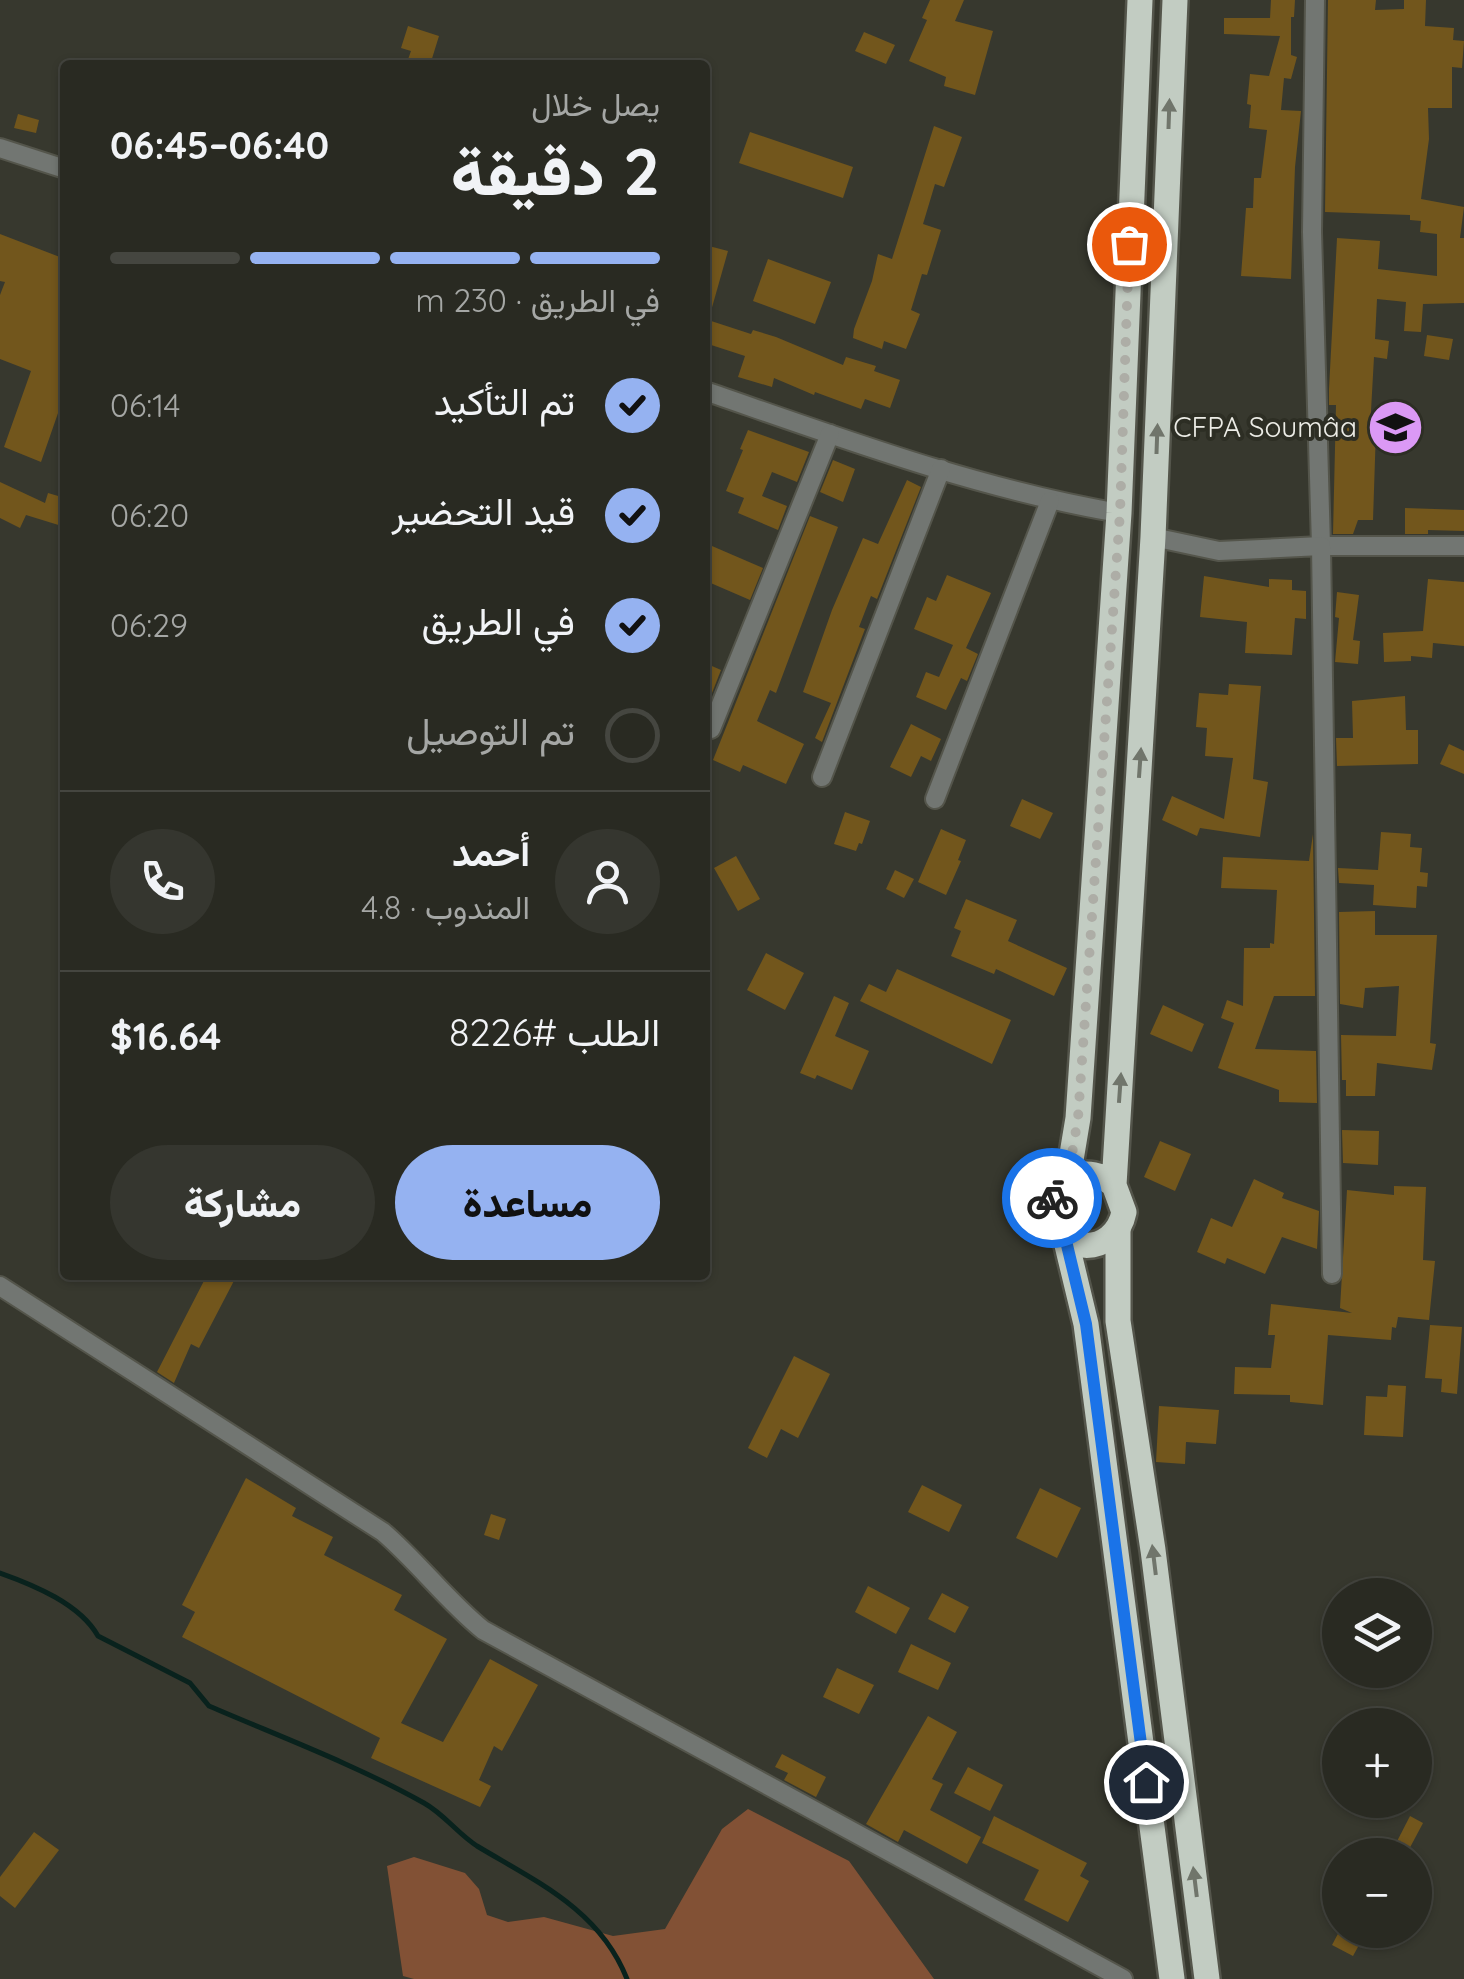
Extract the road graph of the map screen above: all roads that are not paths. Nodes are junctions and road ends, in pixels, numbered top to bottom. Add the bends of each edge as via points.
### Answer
1 (1140, 0) edge
2 (1175, 0) edge
3 (1316, 0) edge
4 (0, 148) edge
5 (60, 168) edge
6 (710, 393) edge
7 (830, 434) junction
8 (942, 469) junction
9 (1050, 501) junction
10 (1120, 513) junction
11 (1154, 537) junction
12 (1321, 546) junction
13 (1464, 546) edge
14 (711, 729) dead end
15 (822, 778) dead end
16 (935, 799) dead end
17 (1068, 1178) junction
18 (1114, 1185) junction
19 (1118, 1230) junction
20 (1066, 1241) junction
21 (1332, 1274) dead end
22 (0, 1286) edge
23 (1123, 1979) edge
24 (1172, 1979) edge
25 (1207, 1979) edge

1 - 10 highway
11 -> 2 highway
3 - 12 street via 1312,232
4 - 5 street
6 - 7 street
7 - 8 street
7 - 14 street
8 - 9 street
8 - 15 street
9 - 10 street
9 - 16 street
10 - 17 highway
11 - 12 street via 1204,550
18 -> 11 highway
12 - 13 street
12 - 21 street
17 - 18 highway via 1088,1173
17 - 20 highway via 1050,1209
18 - 19 highway via 1124,1212
19 - 20 highway via 1094,1246
25 -> 19 highway via 1118,1321
20 - 24 highway via 1086,1324
22 - 23 street via 384,1532 483,1630

